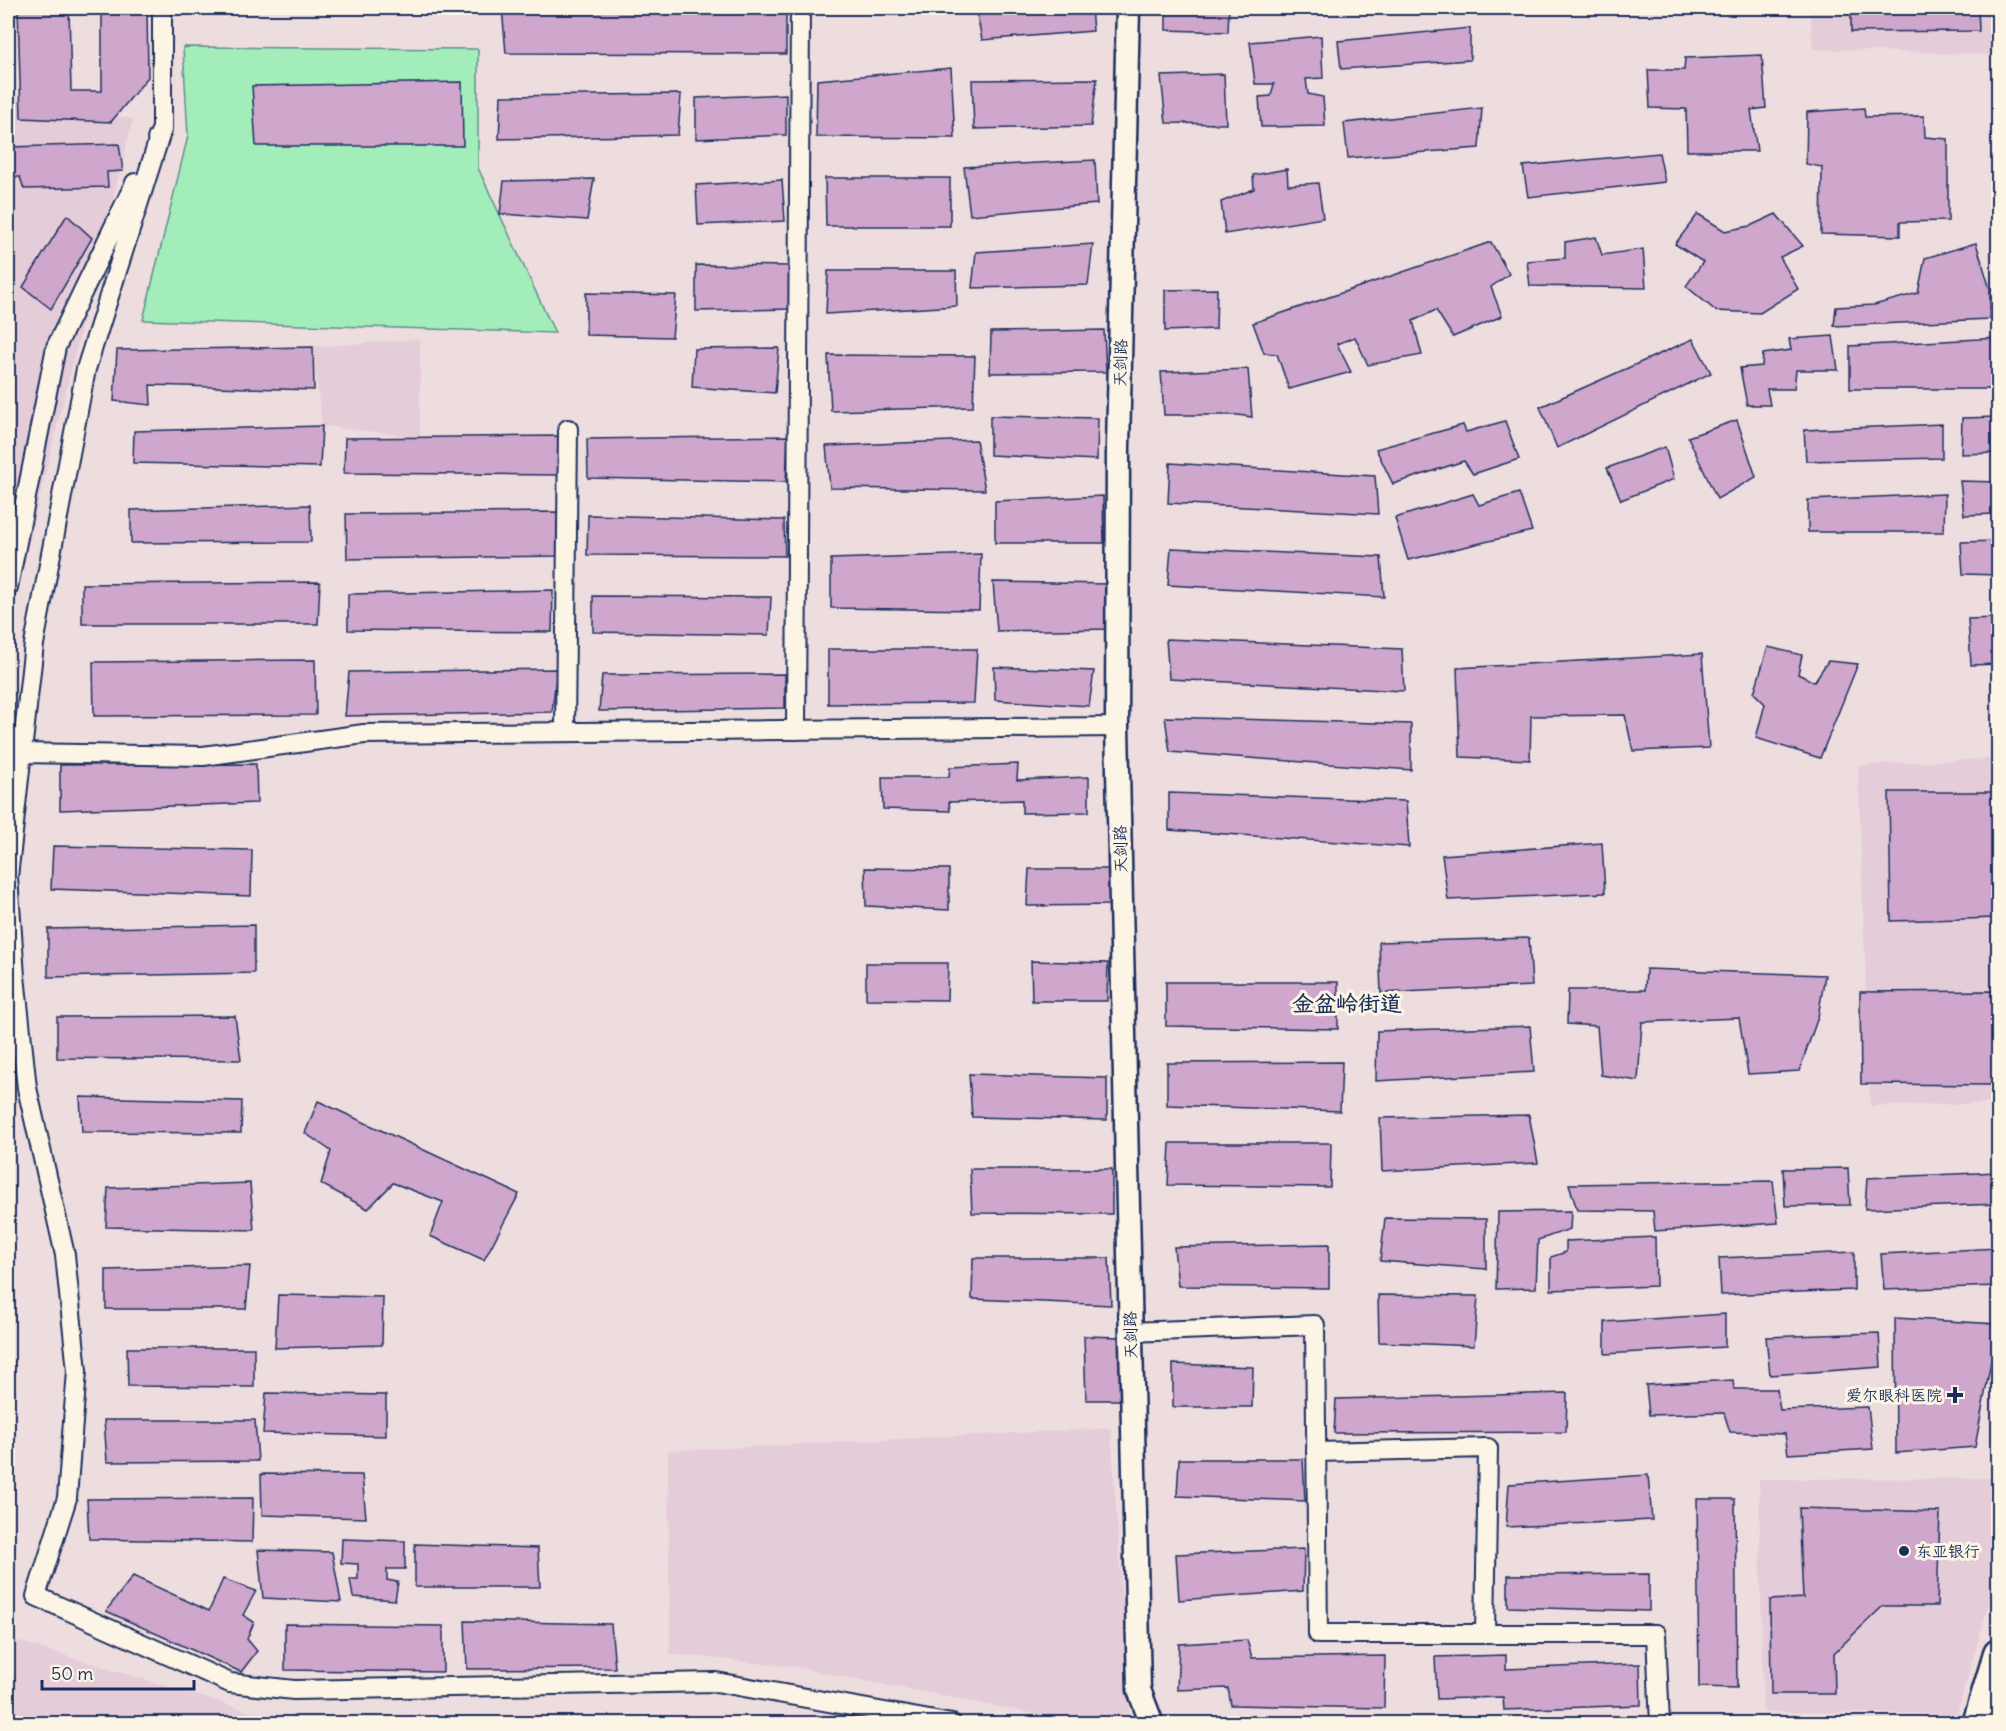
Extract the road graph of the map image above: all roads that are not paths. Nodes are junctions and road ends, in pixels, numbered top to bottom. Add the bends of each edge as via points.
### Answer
1 (162, 8) edge
2 (800, 8) edge
3 (1128, 8) edge
4 (162, 129) junction
5 (568, 429) dead end
6 (8, 587) edge
7 (1117, 727) junction
8 (796, 730) junction
9 (565, 732) junction
10 (20, 753) junction
11 (1130, 1332) junction
12 (1316, 1452) junction
13 (1485, 1634) junction
14 (1998, 1654) edge
15 (952, 1724) edge
16 (1152, 1724) edge
17 (1660, 1724) edge
18 (1977, 1724) edge

1 - 4 street
2 - 8 street
3 - 7 street, 天剑路 via 1118,435
4 - 6 street via 56,346
4 - 10 street via 86,369 34,644
5 - 9 street
7 - 8 street
7 - 11 street, 天剑路
8 - 9 street
9 - 10 street via 363,734 203,756
10 - 15 street via 8,877 15,976 27,1088 65,1255 76,1371 67,1498 36,1596 230,1683 294,1690 716,1682
11 - 12 street via 1315,1326
11 - 16 street, 天剑路 via 1139,1690
12 - 13 street via 1318,1634
12 - 13 street via 1488,1448
13 - 17 street via 1656,1634
14 - 18 main road

